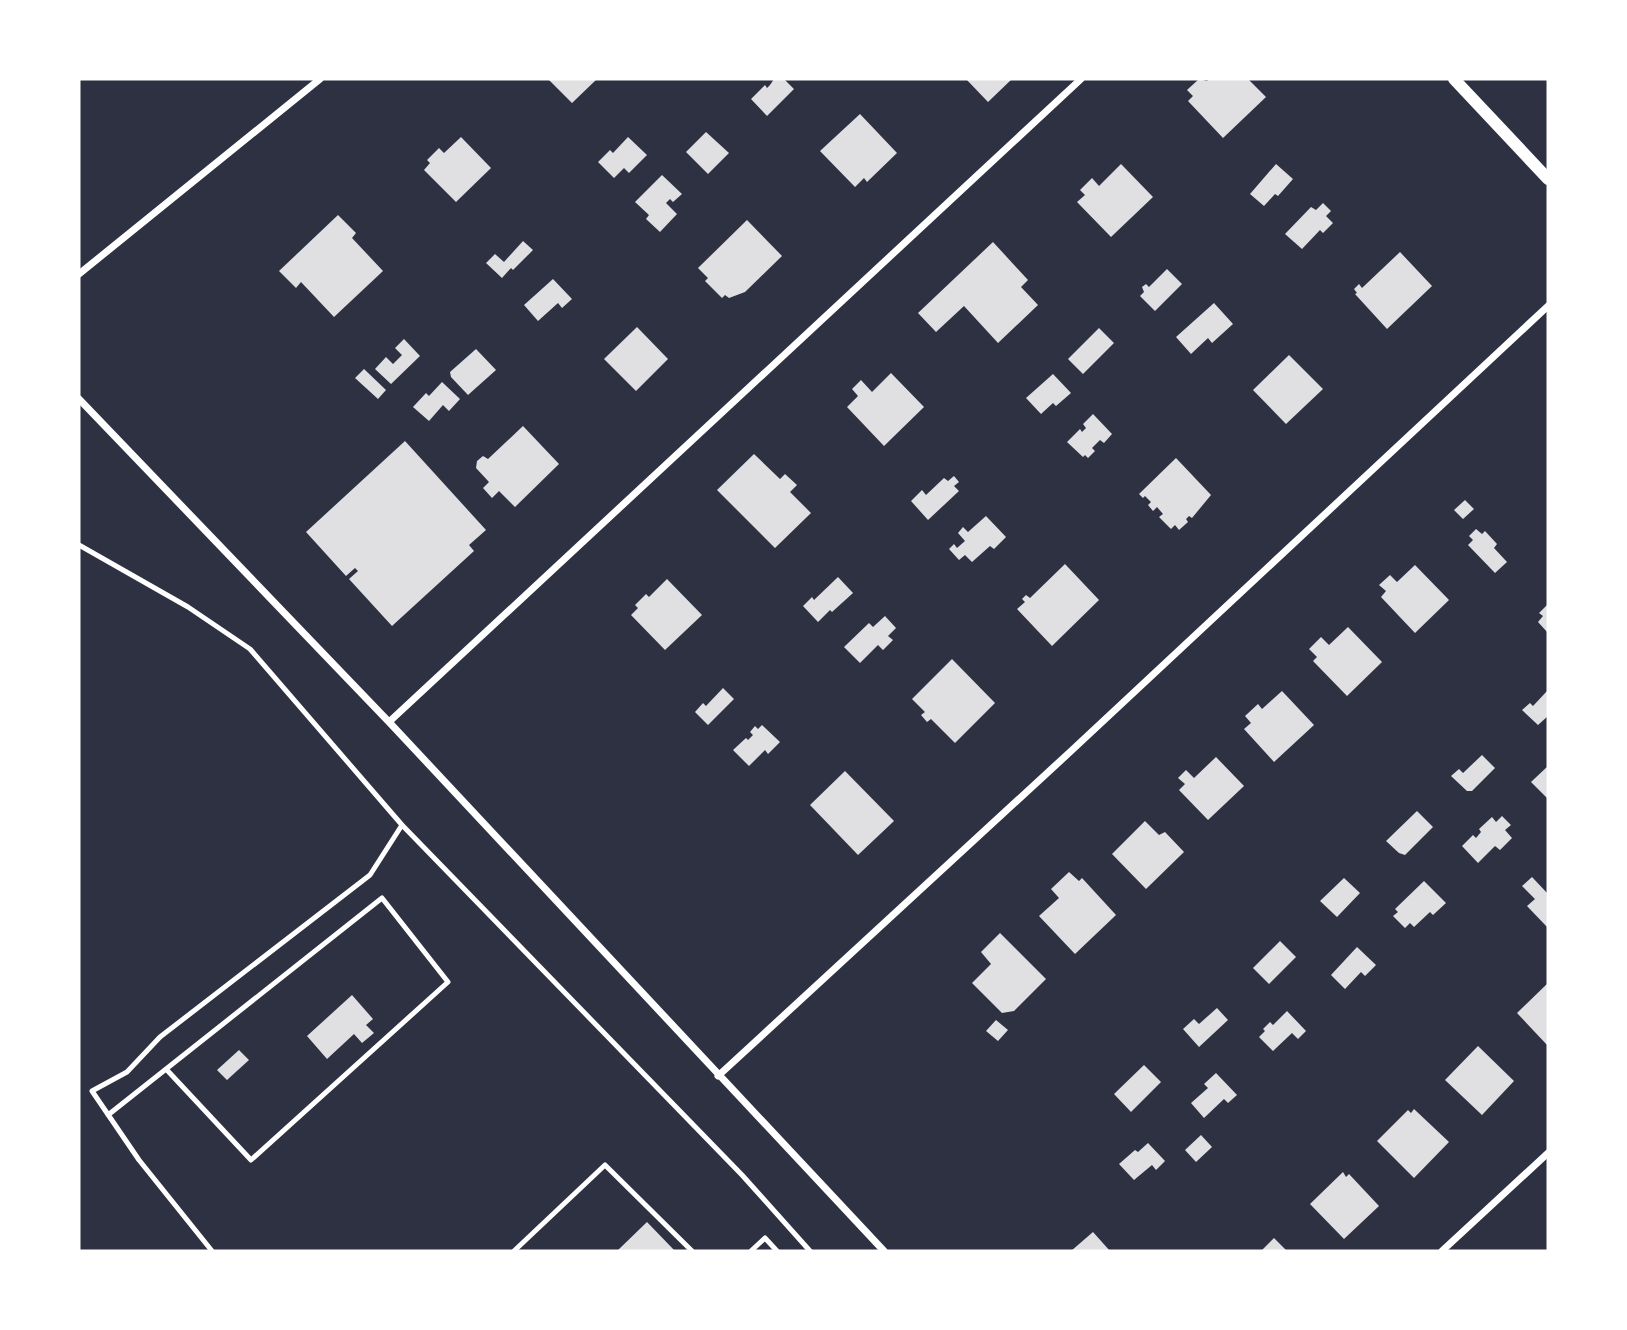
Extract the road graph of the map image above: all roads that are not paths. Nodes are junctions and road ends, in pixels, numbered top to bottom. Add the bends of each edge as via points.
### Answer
1 (320, 79) edge
2 (1081, 79) edge
3 (1454, 79) edge
4 (1548, 179) edge
5 (79, 274) edge
6 (1548, 306) edge
7 (79, 399) edge
8 (79, 544) edge
9 (390, 722) junction
10 (402, 825) junction
11 (166, 1069) junction
12 (718, 1076) junction
13 (108, 1115) junction
14 (1548, 1153) edge
15 (212, 1251) edge
16 (514, 1251) edge
17 (692, 1251) edge
18 (751, 1251) edge
19 (777, 1251) edge
20 (810, 1251) edge
21 (884, 1251) edge
22 (1442, 1251) edge

1 - 5 street
2 - 9 street
3 - 4 street
6 - 12 street
7 - 9 street
8 - 10 lane via 250,649
9 - 12 street
10 - 13 lane via 370,875 160,1037 127,1072 92,1091
10 - 20 lane
11 - 11 lane via 382,898 448,982 251,1160
11 - 13 lane
12 - 21 street
13 - 15 lane
14 - 22 street
16 - 17 lane via 605,1165
18 - 19 lane via 765,1238

